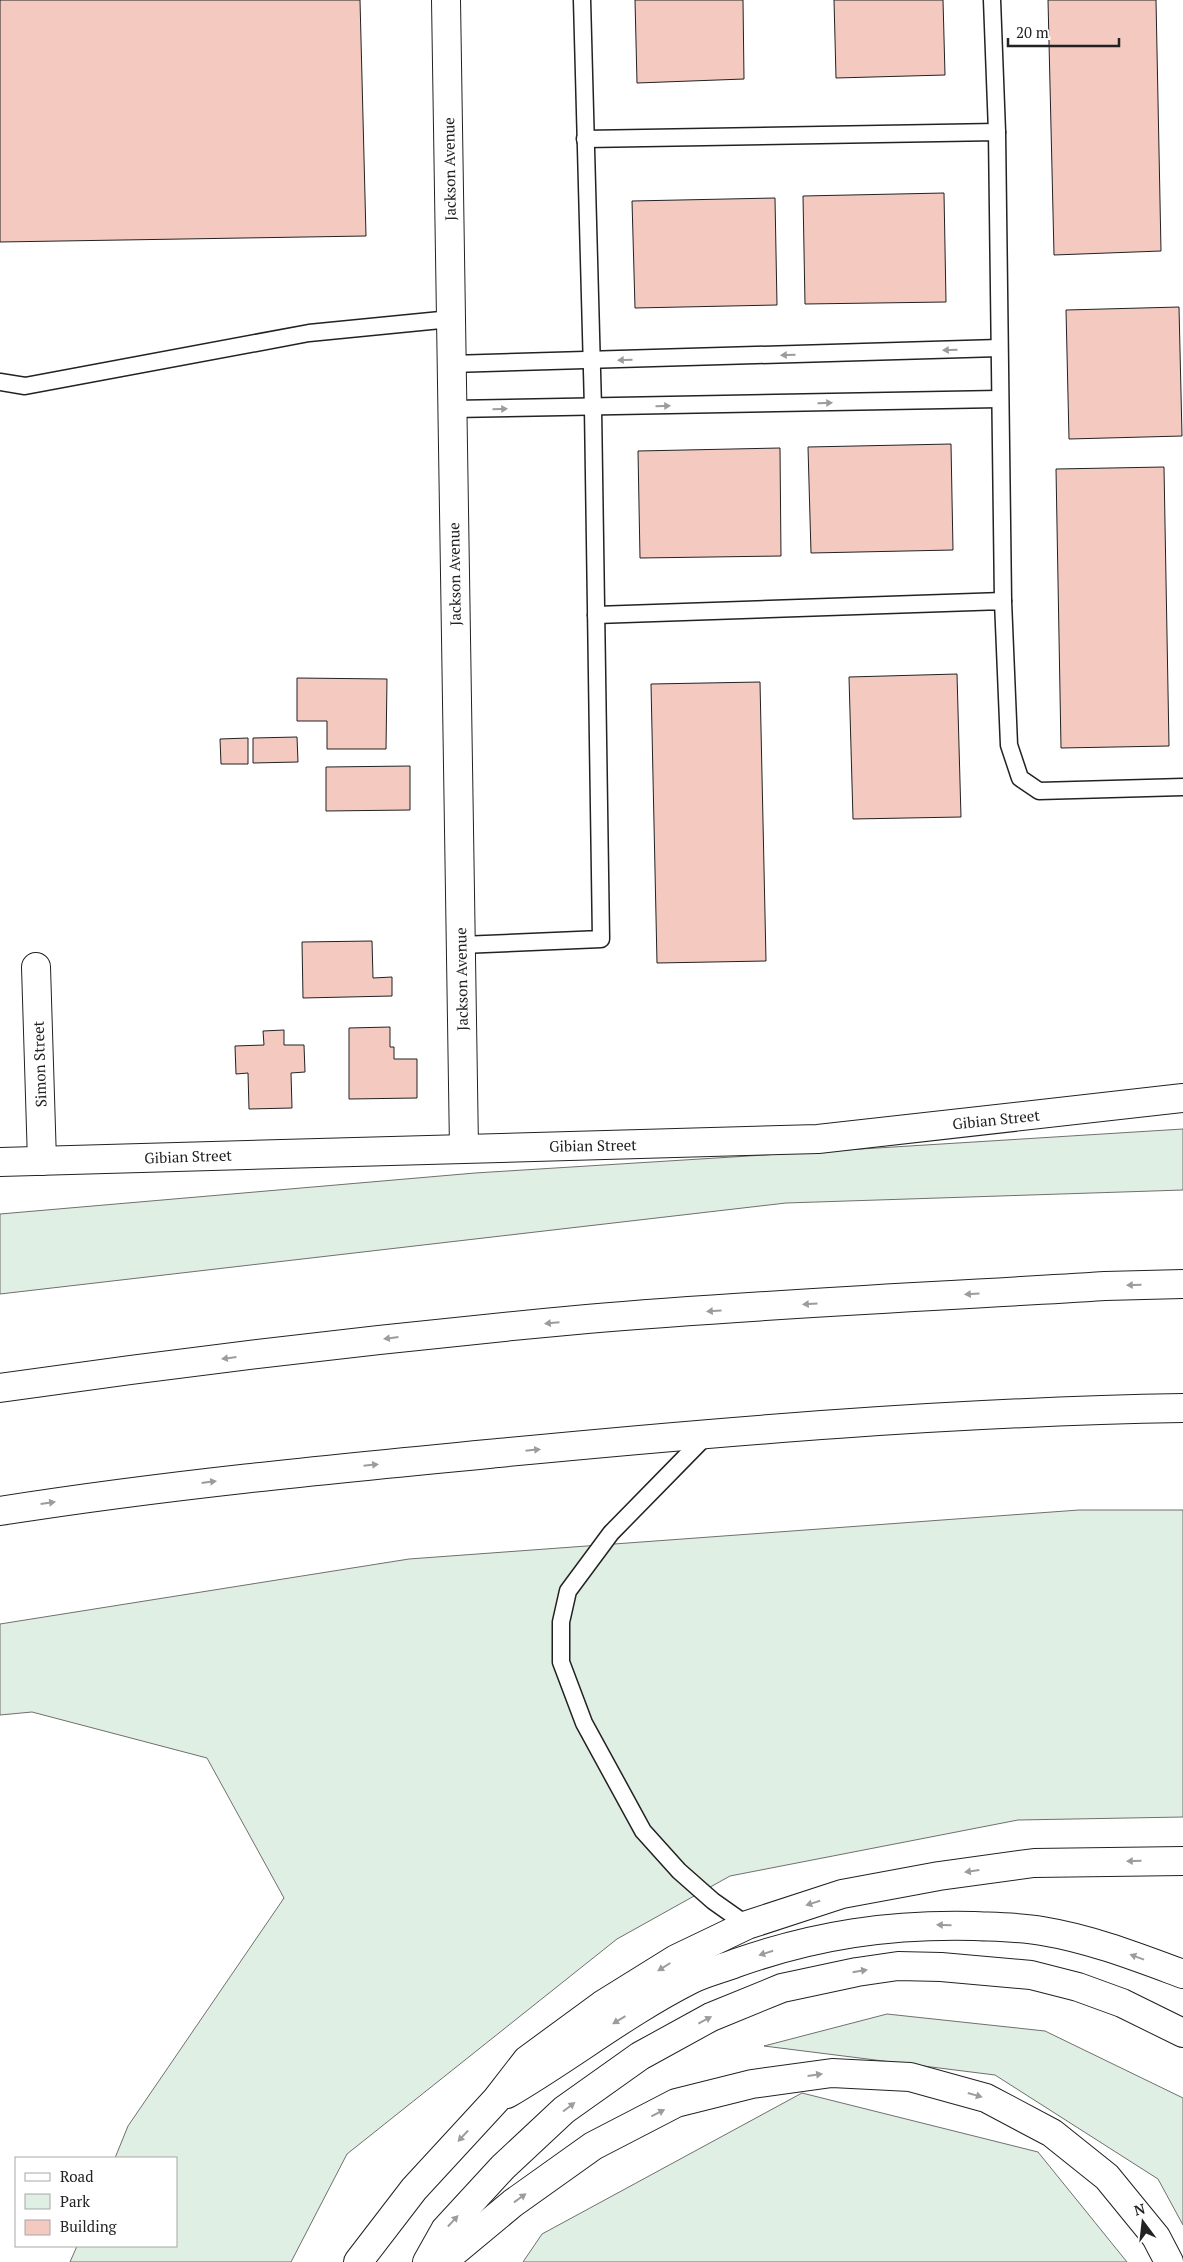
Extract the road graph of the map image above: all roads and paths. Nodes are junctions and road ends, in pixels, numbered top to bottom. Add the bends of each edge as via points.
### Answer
1 (446, 0) edge
2 (582, 0) edge
3 (992, 0) edge
4 (996, 132) junction
5 (585, 139) junction
6 (451, 319) junction
7 (999, 348) junction
8 (592, 361) junction
9 (451, 364) junction
10 (0, 382) edge
11 (999, 399) junction
12 (593, 408) junction
13 (452, 409) junction
14 (1003, 601) junction
15 (596, 615) junction
16 (1183, 787) edge
17 (461, 945) junction
18 (36, 967) dead end
19 (1183, 1098) edge
20 (464, 1148) junction
21 (42, 1161) junction
22 (0, 1162) edge
23 (1183, 1284) edge
24 (0, 1388) edge
25 (1183, 1408) edge
26 (710, 1432) junction
27 (0, 1511) edge
28 (1183, 1861) edge
29 (747, 1925) junction
30 (1183, 1974) edge
31 (1183, 2033) edge
32 (496, 2100) junction
33 (358, 2262) edge
34 (427, 2262) edge
35 (442, 2262) edge
36 (1169, 2262) edge

1 - 6 main road, Jackson Avenue
2 - 5 lane
3 - 4 lane
4 - 5 lane
4 - 7 lane
5 - 8 lane
6 - 9 main road, Jackson Avenue
6 - 10 lane via 309,333 25,386
7 -> 8 lane
7 - 11 lane
8 - 9 lane
8 - 12 lane
9 - 13 main road, Jackson Avenue
12 -> 11 lane
11 - 14 lane
13 -> 12 lane
12 - 15 lane
13 - 17 main road, Jackson Avenue
14 - 15 lane
14 - 16 lane via 1009,745 1020,778 1039,791
15 - 17 lane via 600,939
17 - 20 main road, Jackson Avenue
18 - 21 main road, Simon Street
19 - 20 main road, Gibian Street via 818,1139
20 - 21 main road, Gibian Street
21 - 22 main road, Gibian Street
23 -> 24 main road via 1105,1286 590,1319 416,1335
25 - 26 main road via 915,1417
27 -> 26 main road via 236,1479
26 - 29 lane via 611,1533 568,1591 561,1622 561,1662 584,1722 643,1831 679,1870
28 -> 29 main road via 1034,1863 939,1876 842,1894
29 -> 32 main road via 676,1959 602,2005 527,2060
30 -> 32 main road via 1084,1940 1040,1931 938,1925 852,1932 770,1951 691,1979 615,2022 541,2074
34 -> 31 main road via 445,2230 503,2167 564,2110 640,2056 711,2017 782,1988 898,1966 1031,1975 1122,2003
32 -> 33 main road via 414,2188
35 -> 36 main road via 513,2203 593,2146 676,2104 752,2084 832,2073 910,2077 986,2098 1052,2133 1107,2177 1156,2236

